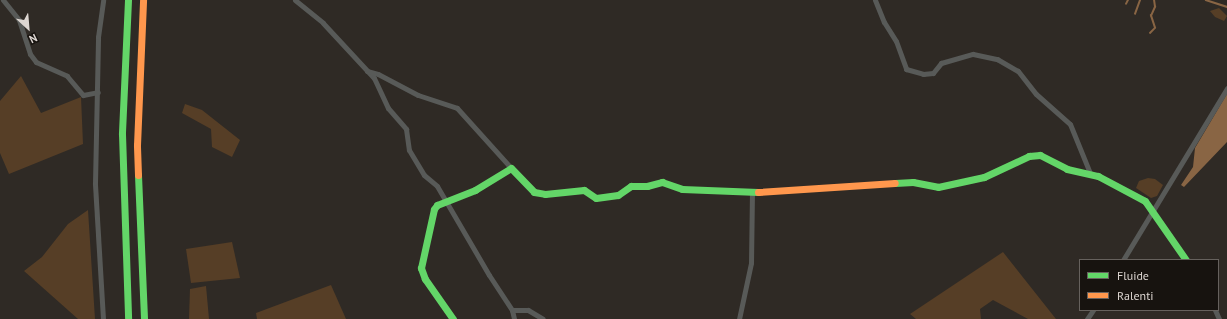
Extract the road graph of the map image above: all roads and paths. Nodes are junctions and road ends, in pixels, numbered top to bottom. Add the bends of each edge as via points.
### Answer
1 (3, 0) edge
2 (103, 0) edge
3 (128, 0) edge
4 (143, 0) edge
5 (295, 0) edge
6 (875, 0) edge
7 (366, 71) junction
8 (1227, 88) edge
9 (98, 92) junction
10 (511, 168) junction
11 (1090, 173) junction
12 (752, 192) junction
13 (446, 202) junction
14 (1153, 211) junction
15 (1124, 259) edge
16 (1185, 259) edge
17 (512, 310) junction
18 (103, 319) edge
19 (128, 319) edge
20 (144, 319) edge
21 (453, 319) edge
22 (514, 319) edge
23 (543, 319) edge
24 (739, 319) edge

1 - 9 street via 19,20 30,54 36,62 67,76 83,95
2 - 9 street via 98,37
3 - 19 main road via 122,134
4 - 20 main road via 137,145
5 - 7 street via 323,24
6 - 11 street via 884,22 896,41 906,70 923,74 933,73 941,63 973,54 996,59 1018,71 1036,94 1070,124
7 - 10 street via 378,74 418,95 457,108
7 - 13 street via 374,78 388,108 406,129 409,150 424,175 437,186
8 - 14 street
9 - 18 street via 95,190
10 - 12 main road via 534,192 545,194 584,190 596,198 618,195 631,186 647,186 662,182 682,190
10 - 13 main road via 475,190
11 - 12 main road via 1067,169 1034,154 995,174 938,187 913,182 781,193
11 - 14 main road via 1145,200
12 - 24 street via 751,263
13 - 17 street
13 - 21 main road via 434,209 421,268 425,279
14 - 15 street
14 - 16 main road
17 - 22 street
17 - 23 street via 528,310

